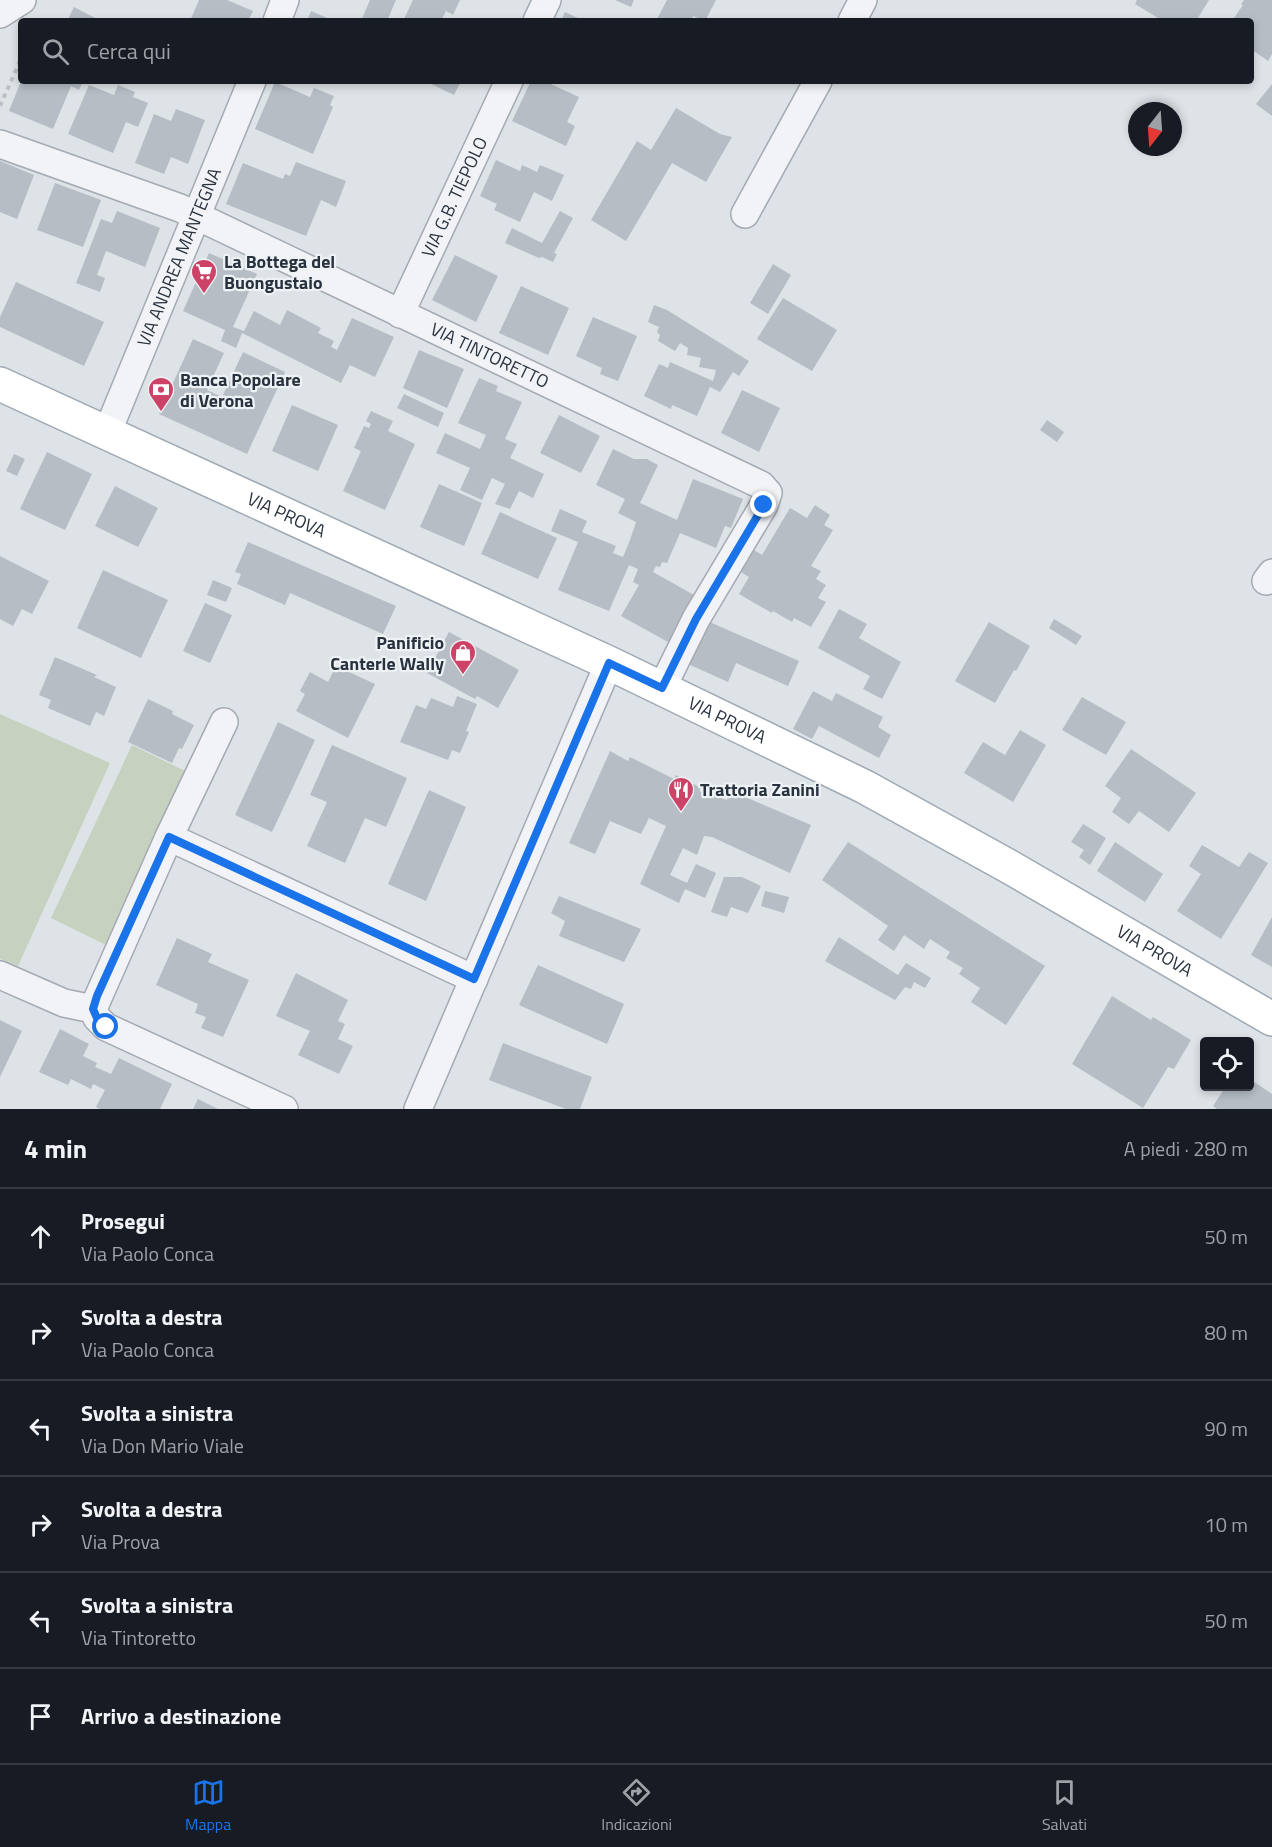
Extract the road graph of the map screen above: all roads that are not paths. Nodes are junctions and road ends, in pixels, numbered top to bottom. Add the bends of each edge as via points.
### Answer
1 (22, 0) edge
2 (285, 0) edge
3 (547, 0) edge
4 (863, 0) edge
5 (0, 14) edge
6 (278, 18) edge
7 (538, 18) edge
8 (854, 18) edge
9 (251, 84) edge
10 (508, 84) edge
11 (816, 84) edge
12 (0, 144) edge
13 (745, 214) dead end
14 (198, 217) junction
15 (400, 314) junction
16 (0, 384) edge
17 (107, 433) junction
18 (609, 663) junction
19 (662, 688) junction
20 (224, 722) dead end
21 (169, 837) junction
22 (0, 975) edge
23 (474, 979) junction
24 (93, 1009) junction
25 (1272, 1018) edge
26 (284, 1109) edge
27 (418, 1109) edge

1 - 5 street
2 - 6 street
3 - 7 street
4 - 8 street
9 - 14 street, VIA ANDREA MANTEGNA
10 - 15 street, VIA G.B. TIEPOLO
11 - 13 street
12 - 14 street, VIA TINTORETTO
14 - 15 street, VIA TINTORETTO
14 - 17 street, VIA ANDREA MANTEGNA
15 - 19 street, VIA TINTORETTO via 761,485 768,494 696,619
16 - 17 main road, VIA PROVA
17 - 18 main road, VIA PROVA
18 - 19 main road, VIA PROVA
18 - 23 street
19 - 25 main road, VIA PROVA via 865,787
20 - 21 street
21 - 23 street
21 - 24 street
22 - 24 street via 64,1004
23 - 27 street
24 - 26 street via 106,1027

